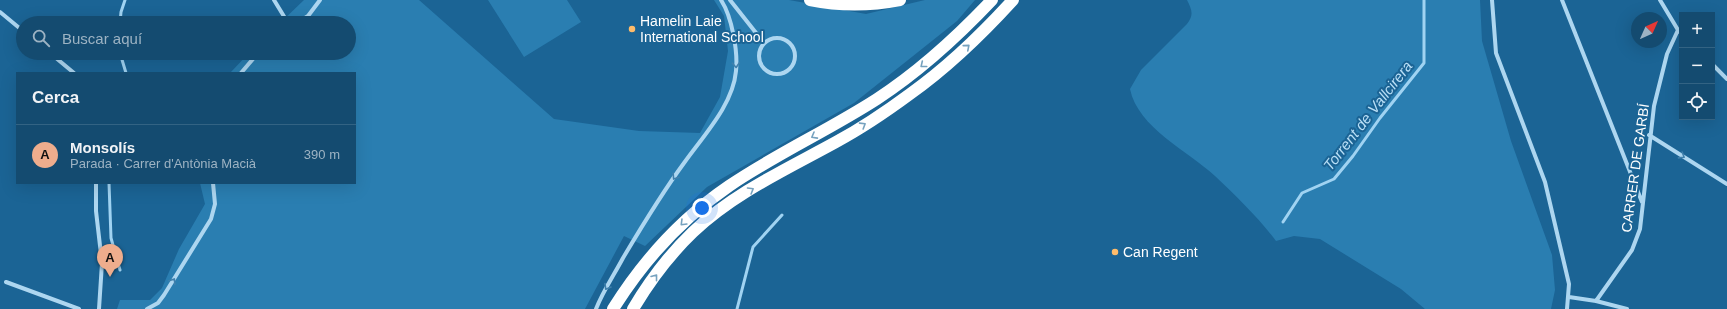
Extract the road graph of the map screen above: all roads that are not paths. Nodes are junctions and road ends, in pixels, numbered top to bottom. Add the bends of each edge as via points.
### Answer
1 (274, 0) edge
2 (320, 0) edge
3 (721, 0) edge
4 (730, 0) edge
5 (810, 0) edge
6 (900, 0) edge
7 (992, 0) edge
8 (1013, 0) edge
9 (1492, 0) edge
10 (1562, 0) edge
11 (1660, 0) edge
12 (0, 12) edge
13 (284, 16) edge
14 (308, 16) edge
15 (16, 25) edge
16 (1678, 30) joint
17 (764, 43) junction
18 (58, 60) edge
19 (252, 60) edge
20 (1715, 67) edge
21 (73, 72) edge
22 (242, 72) edge
23 (1727, 79) edge
24 (1649, 135) junction
25 (96, 184) edge
26 (213, 184) edge
27 (1727, 184) edge
28 (1643, 204) junction
29 (6, 282) dead end
30 (1569, 298) junction
31 (1596, 301) junction
32 (79, 309) edge
33 (99, 309) edge
34 (147, 309) edge
35 (596, 309) edge
36 (614, 309) edge
37 (634, 309) edge
38 (1567, 309) edge
39 (1627, 309) edge

1 - 13 street
2 - 14 street
3 -> 35 street via 735,40 736,71 728,96 714,125 684,163 635,238
4 - 17 street
5 - 6 highway via 829,4 866,5
7 -> 36 highway via 943,48 896,86 835,125 750,172 702,205 642,267
37 -> 8 highway via 669,260 714,214 748,191 838,141 910,95 971,44
9 - 30 street via 1496,53 1545,182 1569,284
10 - 28 street
11 - 16 street
12 - 15 street
16 - 24 street, CARRER DE GARBÍ via 1667,54
17 - 17 street via 759,60 765,69 775,74 790,68 794,52 789,42 773,38
18 - 21 street
19 - 22 street
20 - 23 street
24 -> 27 street
24 - 28 street, CARRER DE GARBÍ
25 - 33 street via 96,211 102,263
34 -> 26 street via 158,303 164,295 211,219 215,204
28 - 31 street, CARRER DE GARBÍ via 1640,229 1632,250
29 - 32 street
30 - 31 street
30 - 38 street
31 - 39 street

